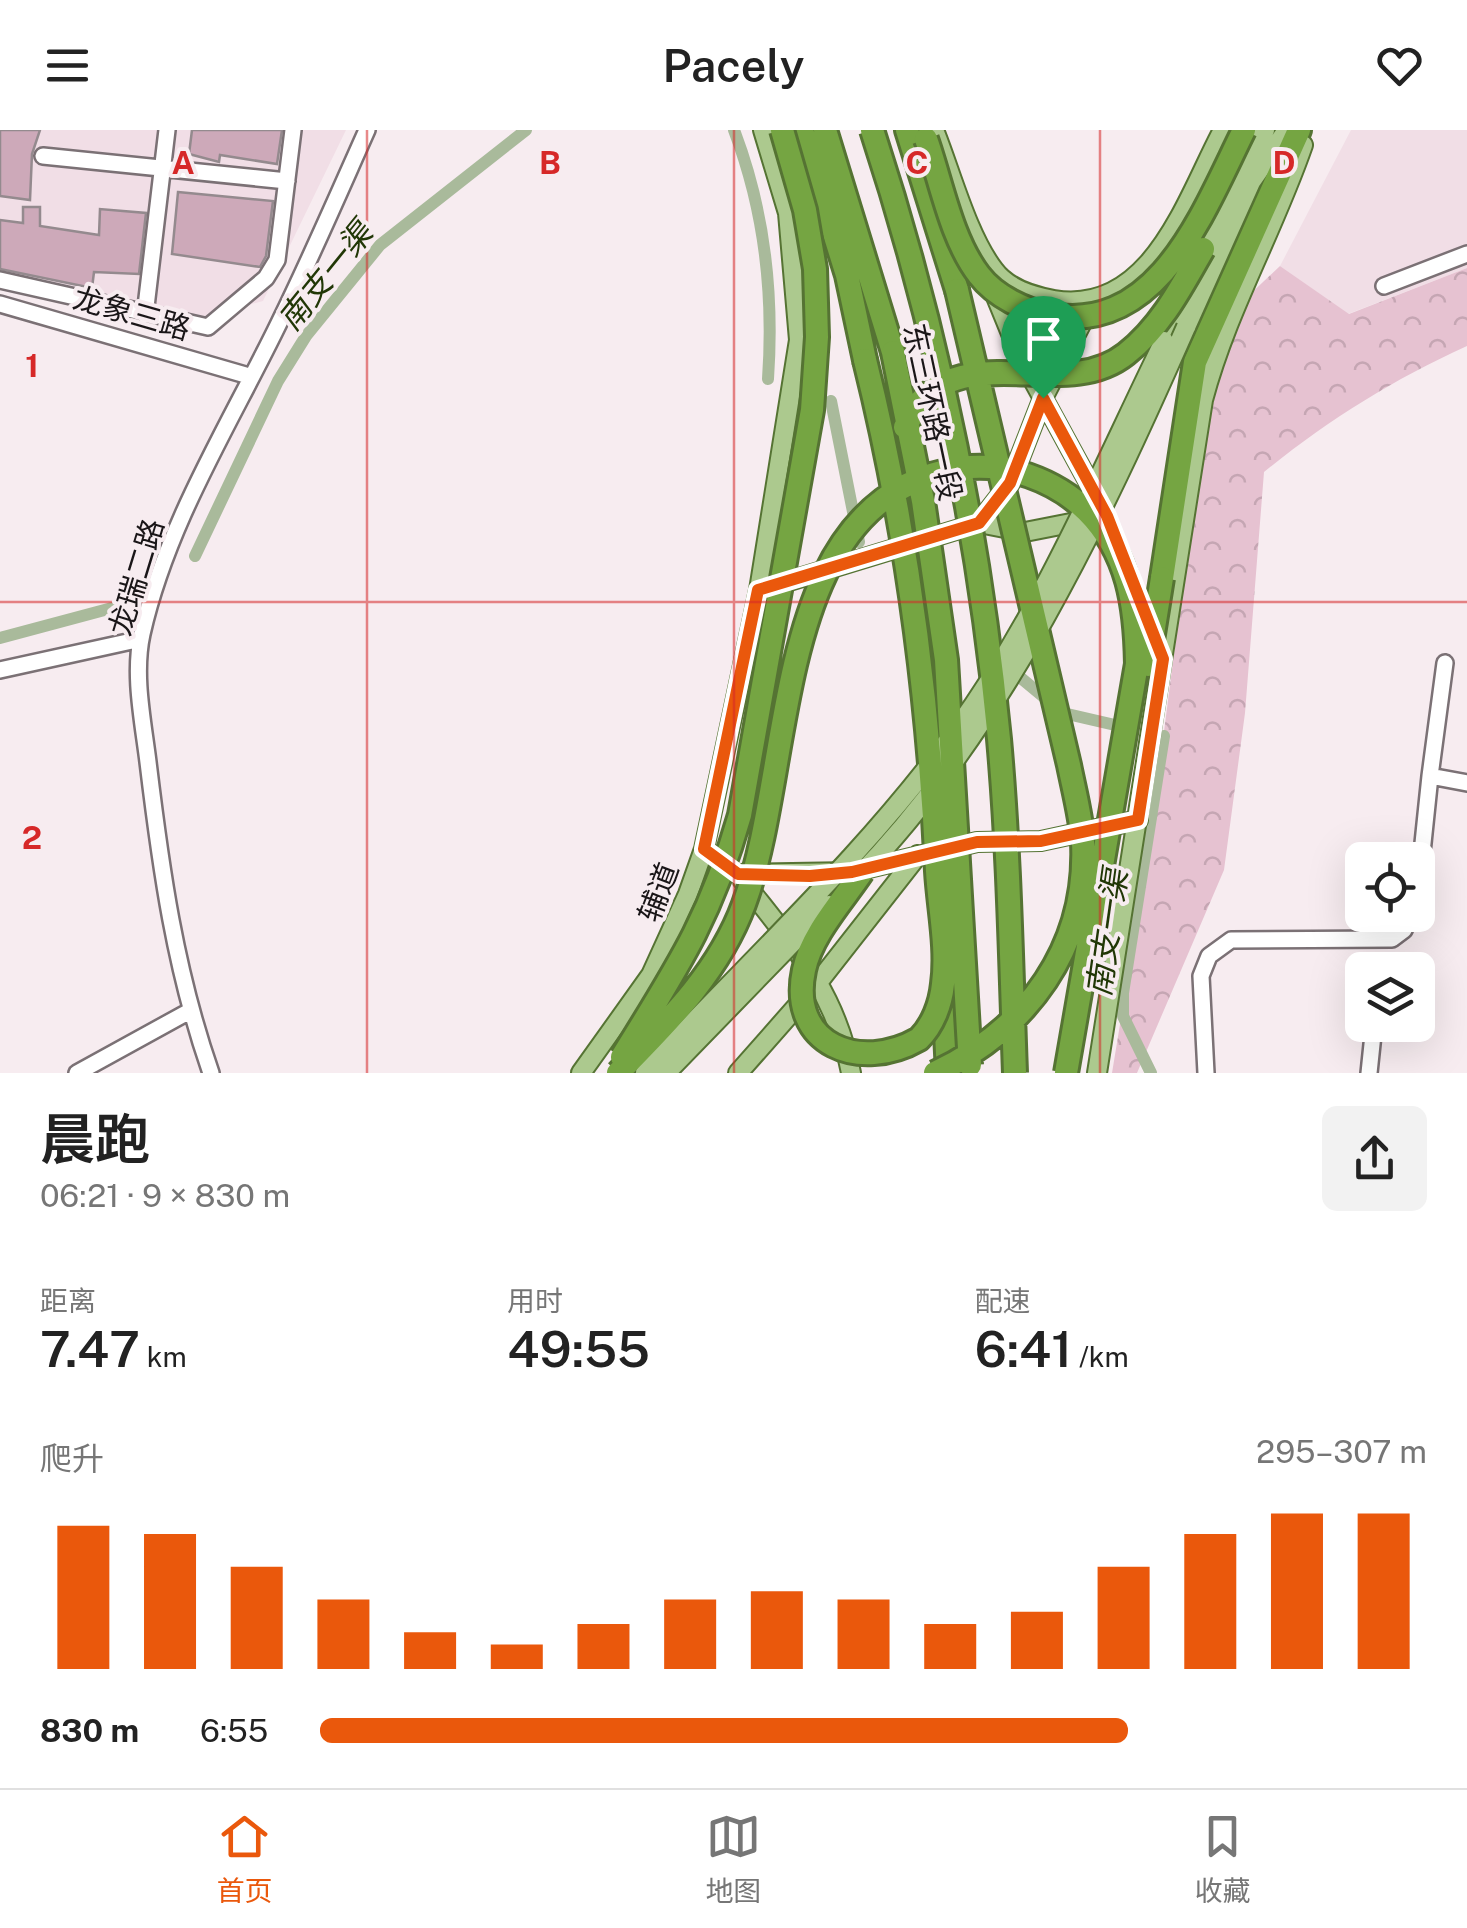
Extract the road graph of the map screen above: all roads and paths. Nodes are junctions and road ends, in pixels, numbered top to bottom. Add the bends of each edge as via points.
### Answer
1 (167, 130) edge
2 (293, 130) edge
3 (367, 130) edge
4 (763, 130) edge
5 (782, 130) edge
6 (802, 130) edge
7 (825, 130) edge
8 (872, 130) edge
9 (907, 130) edge
10 (922, 130) edge
11 (934, 130) edge
12 (1223, 130) edge
13 (1244, 130) edge
14 (1265, 130) edge
15 (1287, 130) edge
16 (1299, 130) edge
17 (1308, 130) edge
18 (43, 156) dead end
19 (162, 168) junction
20 (287, 181) junction
21 (1260, 187) junction
22 (978, 245) junction
23 (1204, 249) junction
24 (1467, 254) edge
25 (0, 280) edge
26 (1384, 286) dead end
27 (1094, 300) junction
28 (0, 304) edge
29 (146, 315) junction
30 (249, 376) junction
31 (1043, 398) junction
32 (890, 462) junction
33 (1107, 516) junction
34 (979, 523) junction
35 (758, 590) junction
36 (141, 639) junction
37 (1163, 659) junction
38 (1445, 664) dead end
39 (0, 670) edge
40 (1430, 776) junction
41 (1467, 783) edge
42 (1138, 820) junction
43 (1423, 842) edge
44 (704, 849) junction
45 (918, 855) junction
46 (862, 872) junction
47 (738, 874) junction
48 (1401, 932) edge
49 (820, 980) junction
50 (943, 984) junction
51 (188, 1012) junction
52 (1372, 1042) edge
53 (77, 1073) edge
54 (211, 1073) edge
55 (582, 1073) edge
56 (615, 1073) edge
57 (645, 1073) edge
58 (666, 1073) edge
59 (738, 1073) edge
60 (851, 1073) edge
61 (936, 1073) edge
62 (948, 1073) edge
63 (970, 1073) edge
64 (1015, 1073) edge
65 (1066, 1073) edge
66 (1082, 1073) edge
67 (1098, 1073) edge
68 (1206, 1073) edge
69 (1369, 1073) edge

1 - 19 street
2 - 20 street
3 - 30 street, 龙瑞二路
4 - 35 main road, 辅道 via 788,213 799,340
5 - 56 highway, bridge via 815,269 812,410 722,880
6 - 32 highway, bridge via 847,276
7 - 63 highway, 东三环路一段, bridge via 893,352 923,500 950,713
8 - 64 highway, 东三环路一段, bridge via 920,289 978,568 996,710
9 - 61 highway, bridge via 956,290 1083,838 1082,883 1067,948 1036,998 998,1036
10 - 13 highway, bridge via 979,276 1010,301 1066,318 1119,310 1142,297 1186,239
11 - 22 main road
12 - 27 main road via 1148,266
14 - 23 main road
15 - 21 main road
16 - 21 highway
17 - 37 main road via 1218,346 1203,400
18 - 19 street
19 - 20 street
19 - 29 street
20 - 29 street via 277,260 266,278 208,327
21 - 46 main road, bridge via 1026,652 968,739
21 - 66 highway, bridge via 1189,390
22 - 27 main road via 1012,287 1067,302
22 - 31 main road via 1005,323
23 - 32 highway, bridge via 1171,305 1124,357 1086,373 985,375 944,384 921,401
23 - 57 main road, bridge via 1044,585 956,730 853,857
24 - 26 street
25 - 29 street
27 - 31 main road
28 - 30 street, 龙象三路
30 - 36 street, 龙瑞二路 via 188,503
31 - 33 main road
31 - 34 main road via 1010,483
32 - 50 highway, bridge via 934,807
33 - 34 main road via 1024,532
33 - 37 main road
34 - 35 main road
35 - 44 main road, 辅道
36 - 39 street
36 - 51 street, 龙瑞二路 via 139,694 150,783
37 - 42 main road
38 - 40 street
40 - 41 street
40 - 43 street
42 - 45 main road via 1041,841 977,842
42 - 67 main road
44 - 47 main road
44 - 55 main road, 辅道 via 651,975
45 - 47 main road via 838,873
45 - 49 main road
46 - 50 highway, bridge via 808,956 801,994 812,1032 826,1048 873,1065 902,1054 926,1032
46 - 58 main road, bridge
47 - 49 main road
48 - 68 street via 1392,939 1231,940 1208,956 1202,976
49 - 59 main road
49 - 60 main road
50 - 62 highway, bridge
51 - 53 street
51 - 54 street, 龙瑞二路
52 - 69 street
56 - 65 highway, bridge via 696,990 743,906 761,850 803,628 845,535 910,481 978,466 1023,473 1071,496 1106,530 1136,613 1137,664

